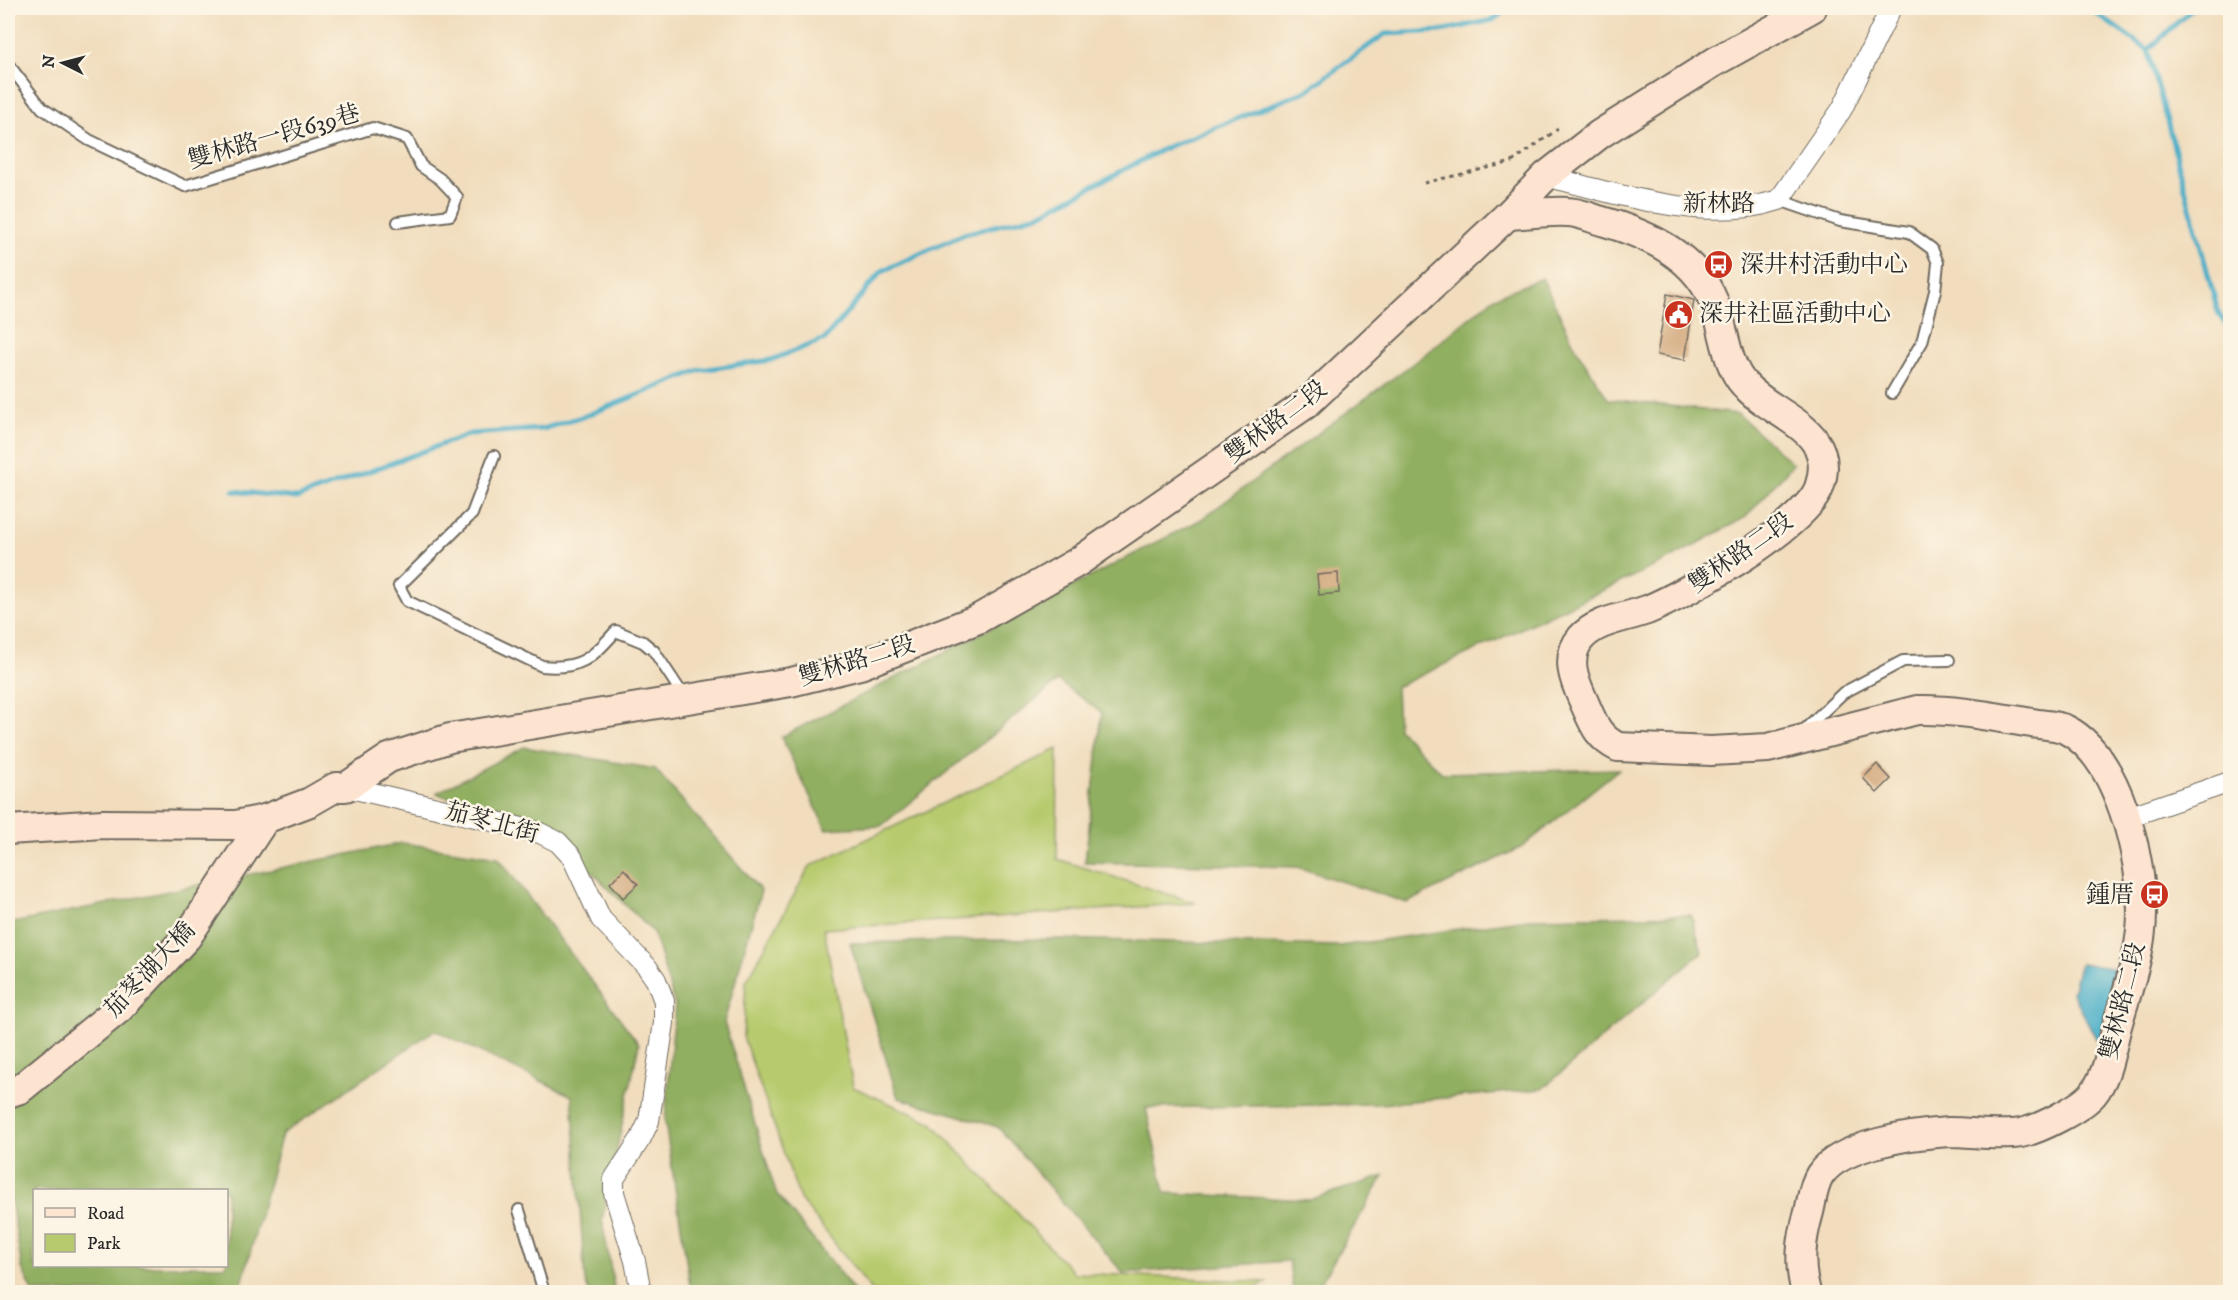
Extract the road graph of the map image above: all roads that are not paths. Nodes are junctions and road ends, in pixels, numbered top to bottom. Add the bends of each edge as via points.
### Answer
1 (1812, 8) edge
2 (1891, 8) edge
3 (8, 64) edge
4 (1546, 176) junction
5 (1779, 200) junction
6 (1508, 215) junction
7 (398, 222) dead end
8 (1892, 393) dead end
9 (494, 456) dead end
10 (1949, 660) dead end
11 (685, 699) junction
12 (1790, 742) junction
13 (2230, 782) edge
14 (346, 787) junction
15 (2125, 818) junction
16 (265, 819) junction
17 (8, 830) edge
18 (8, 1093) edge
19 (519, 1210) dead end
20 (544, 1293) edge
21 (642, 1293) edge
22 (1806, 1293) edge

1 - 4 street via 1716,60 1610,128
2 - 5 street, 新林路 via 1842,109
3 - 7 lane, 雙林路一段639巷 via 42,108 80,134 184,186 373,128 407,139 421,166 457,196 450,215
4 - 5 street, 新林路 via 1648,202 1720,208 1762,206
4 - 6 street
5 - 8 lane via 1840,221 1909,232 1932,249 1938,263 1935,291 1922,342
6 - 11 street, 雙林路二段 via 1306,404 1078,562 978,619 860,665 791,682
6 - 12 street, 雙林路二段 via 1570,211 1627,228 1671,248 1703,279 1716,307 1726,348 1743,384 1804,429 1815,440 1823,462 1817,492 1807,505 1755,548 1691,590 1596,626 1581,639 1572,664 1573,678 1599,735 1618,747 1711,751 1768,748
9 - 11 lane via 472,514 399,586 407,601 542,666 561,668 584,663 616,631 623,631 654,651
10 - 12 lane via 1903,661 1843,693
11 - 14 street, 雙林路二段 via 465,734 388,758
12 - 15 street, 雙林路二段 via 1917,710 1942,710 2063,728 2079,738 2104,765
13 - 15 street
14 - 16 street via 336,787
14 - 21 street, 茄苳北街 via 520,827 558,842 572,857 601,919 656,980 664,1001 664,1023 649,1121 614,1179 614,1193
15 - 22 street, 雙林路二段 via 2140,895 2139,944 2104,1075 2093,1094 2075,1109 2024,1132 1946,1132 1881,1143 1842,1156 1821,1174 1814,1188 1800,1252
16 - 17 street via 236,825 103,824
16 - 18 street, 茄苳湖大橋 via 187,937 128,1000 20,1089
19 - 20 lane

